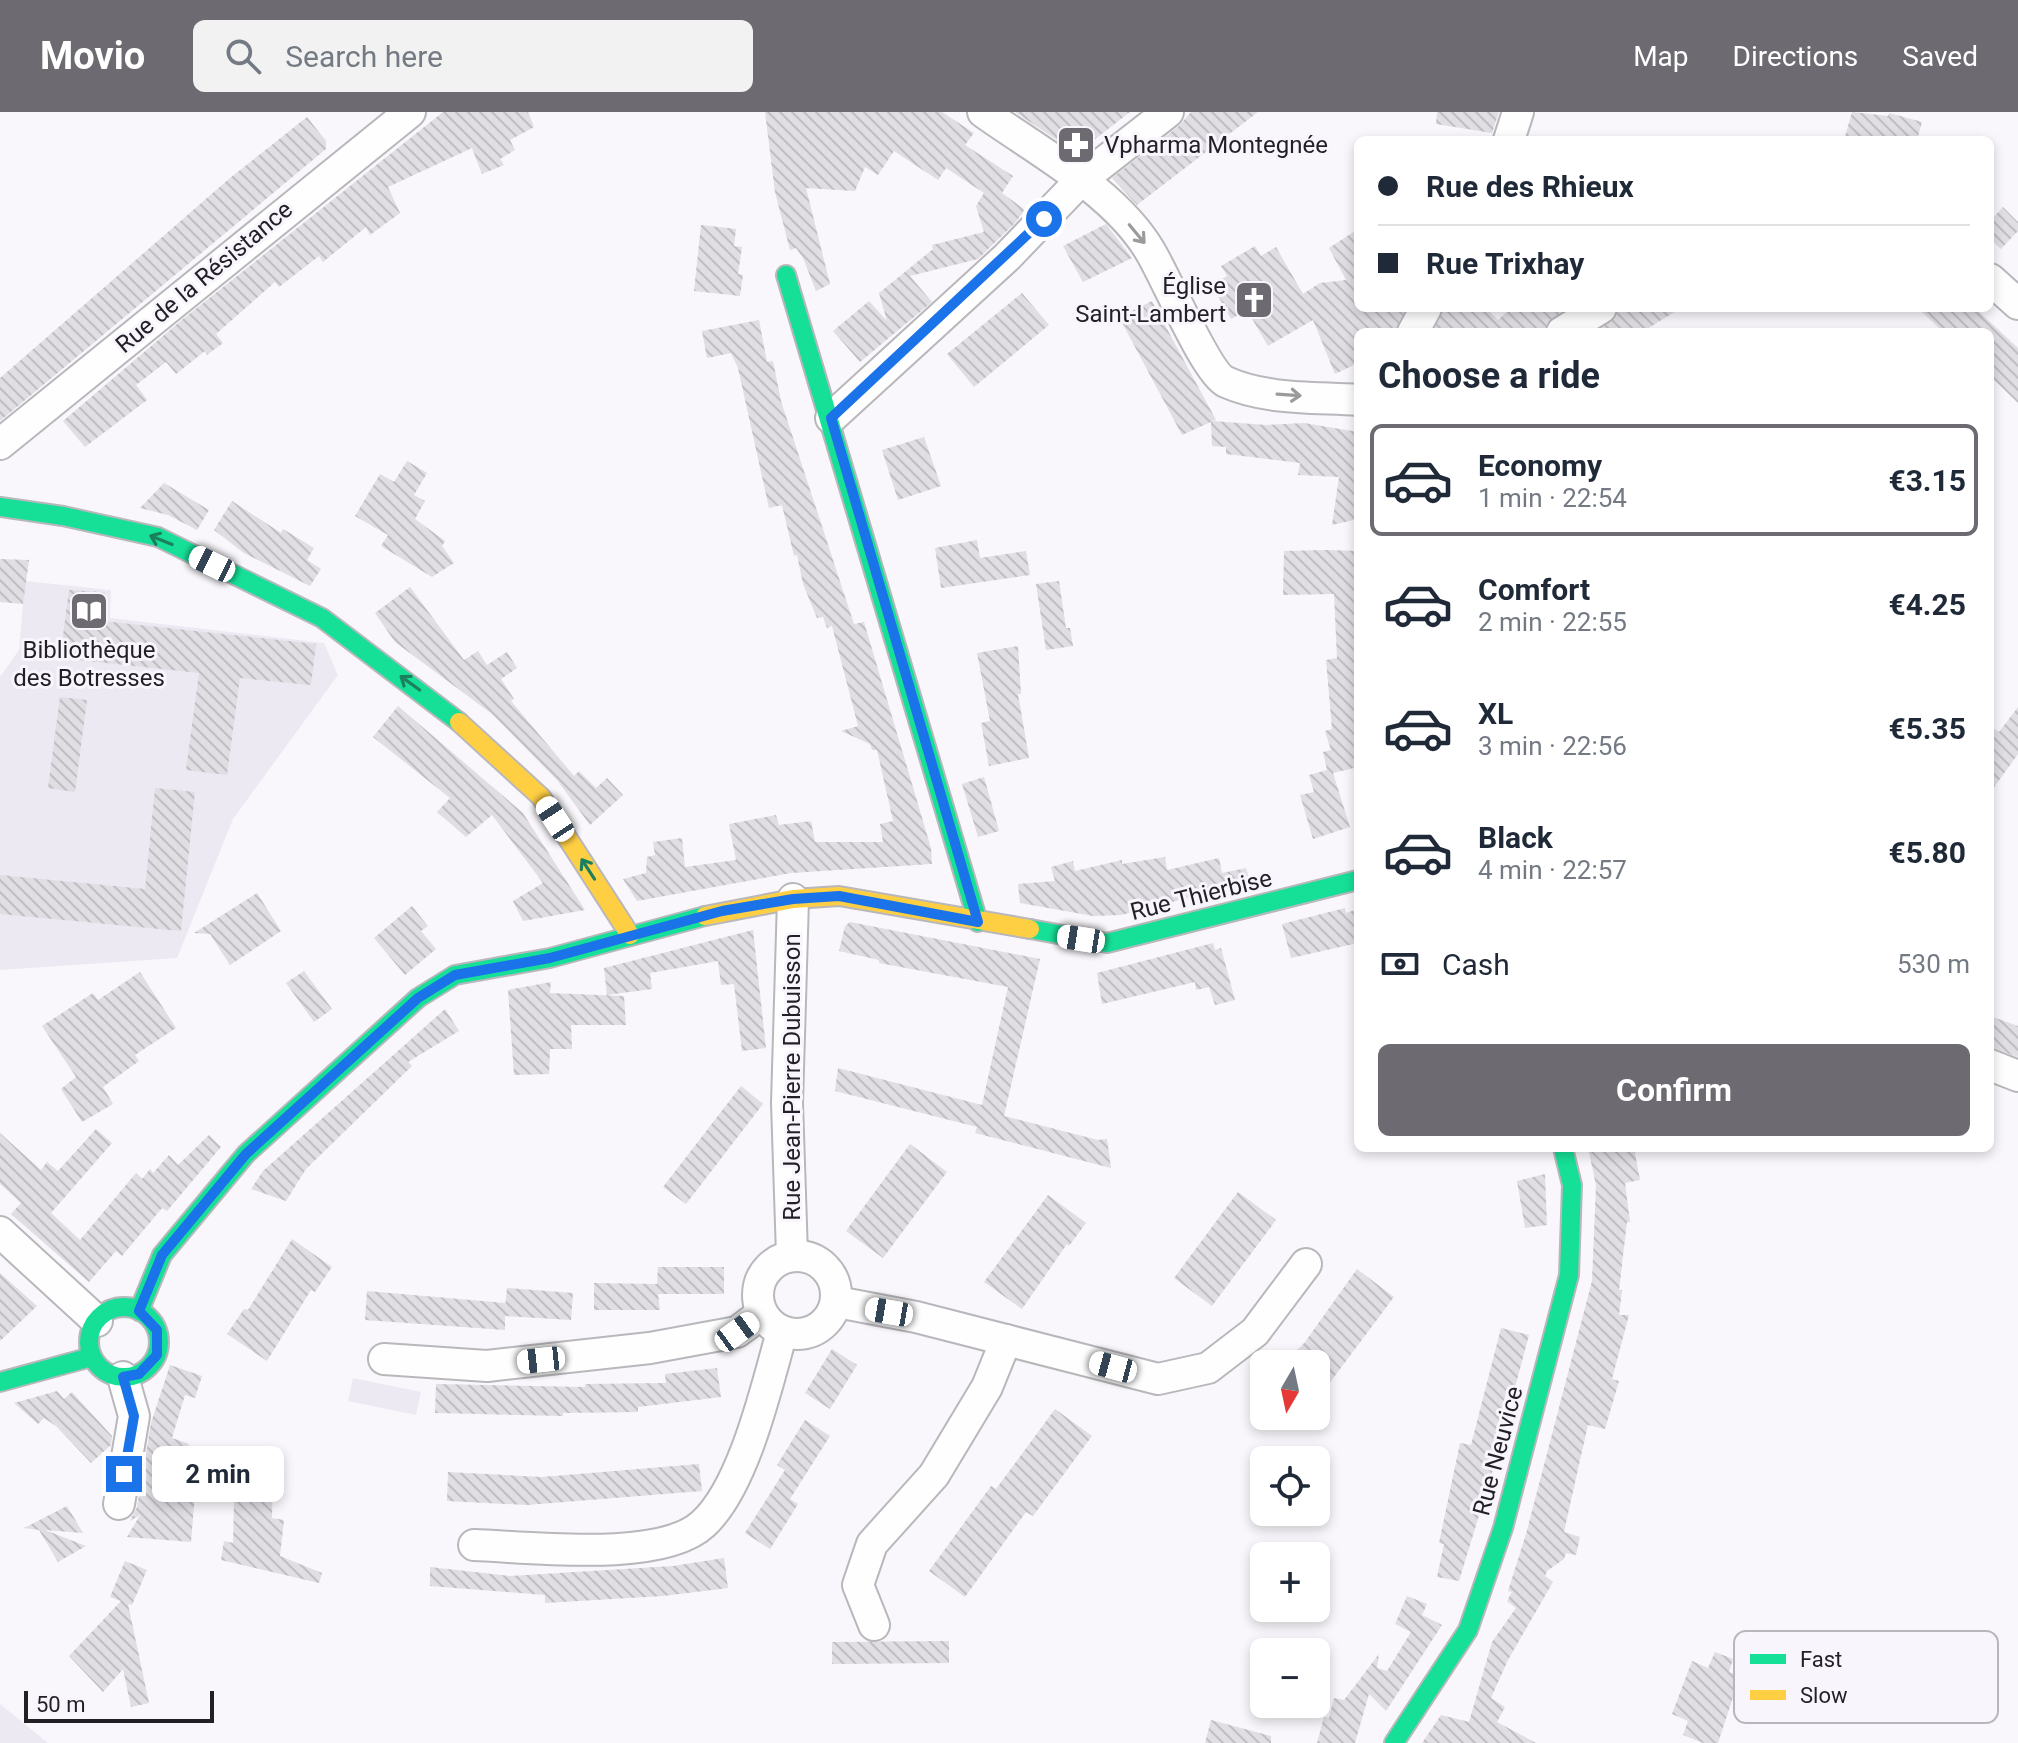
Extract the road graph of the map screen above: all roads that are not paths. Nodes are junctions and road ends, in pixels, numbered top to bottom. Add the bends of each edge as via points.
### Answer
1 (410, 112) edge
2 (983, 112) edge
3 (1168, 112) edge
4 (1518, 112) edge
5 (1510, 136) edge
6 (1081, 180) junction
7 (786, 275) dead end
8 (1994, 283) edge
9 (2018, 304) edge
10 (1594, 312) edge
11 (1568, 328) edge
12 (1354, 400) edge
13 (831, 418) junction
14 (0, 444) edge
15 (0, 507) edge
16 (1354, 881) edge
17 (793, 899) junction
18 (978, 922) junction
19 (630, 935) junction
20 (1994, 1067) edge
21 (2018, 1076) edge
22 (1564, 1152) edge
23 (0, 1232) edge
24 (792, 1255) junction
25 (1306, 1264) dead end
26 (837, 1302) junction
27 (139, 1311) junction
28 (97, 1321) junction
29 (772, 1323) junction
30 (1006, 1340) junction
31 (91, 1357) junction
32 (384, 1359) dead end
33 (123, 1377) junction
34 (0, 1382) edge
35 (119, 1504) dead end
36 (474, 1545) dead end
37 (874, 1625) dead end
38 (1394, 1743) edge

1 - 14 street, Rue de la Résistance
2 - 6 street
3 - 6 street
4 - 5 street
6 -> 12 street via 1109,201 1149,249 1223,381 1266,394
6 - 13 street via 1007,257
7 - 13 street
8 - 9 street
10 - 11 street
13 - 18 street
19 -> 15 street via 541,797 439,704 322,618 158,537
16 - 18 street, Rue Thierbise via 1107,943
17 - 18 street, Rue Thierbise via 839,896
17 - 19 street, Rue Thierbise
17 - 24 street, Rue Jean-Pierre Dubuisson via 787,1103
19 - 27 street, Rue Thierbise via 550,958 455,975 418,998 246,1154 162,1255
20 - 21 street
22 - 38 street, Rue Neuvice via 1572,1185 1569,1275 1503,1528 1468,1630
23 - 28 street
24 - 26 street, Rue Jean-Pierre Dubuisson via 816,1260 833,1278
24 - 29 street, Rue Jean-Pierre Dubuisson via 769,1266 757,1289
25 - 30 street via 1255,1332 1208,1368 1158,1379
26 - 29 street via 826,1323 805,1334
26 - 30 street
27 - 28 street via 117,1308
27 - 33 street via 157,1330 157,1355 139,1374
28 - 31 street via 91,1332
29 - 32 street via 650,1348 487,1366
29 - 36 street, Rue Jean-Pierre Dubuisson via 754,1432 723,1496 702,1525 659,1546 580,1550
30 - 37 street via 987,1387 934,1475 872,1544 858,1585
31 - 33 street via 100,1368
31 - 34 street
33 - 35 street via 134,1416

